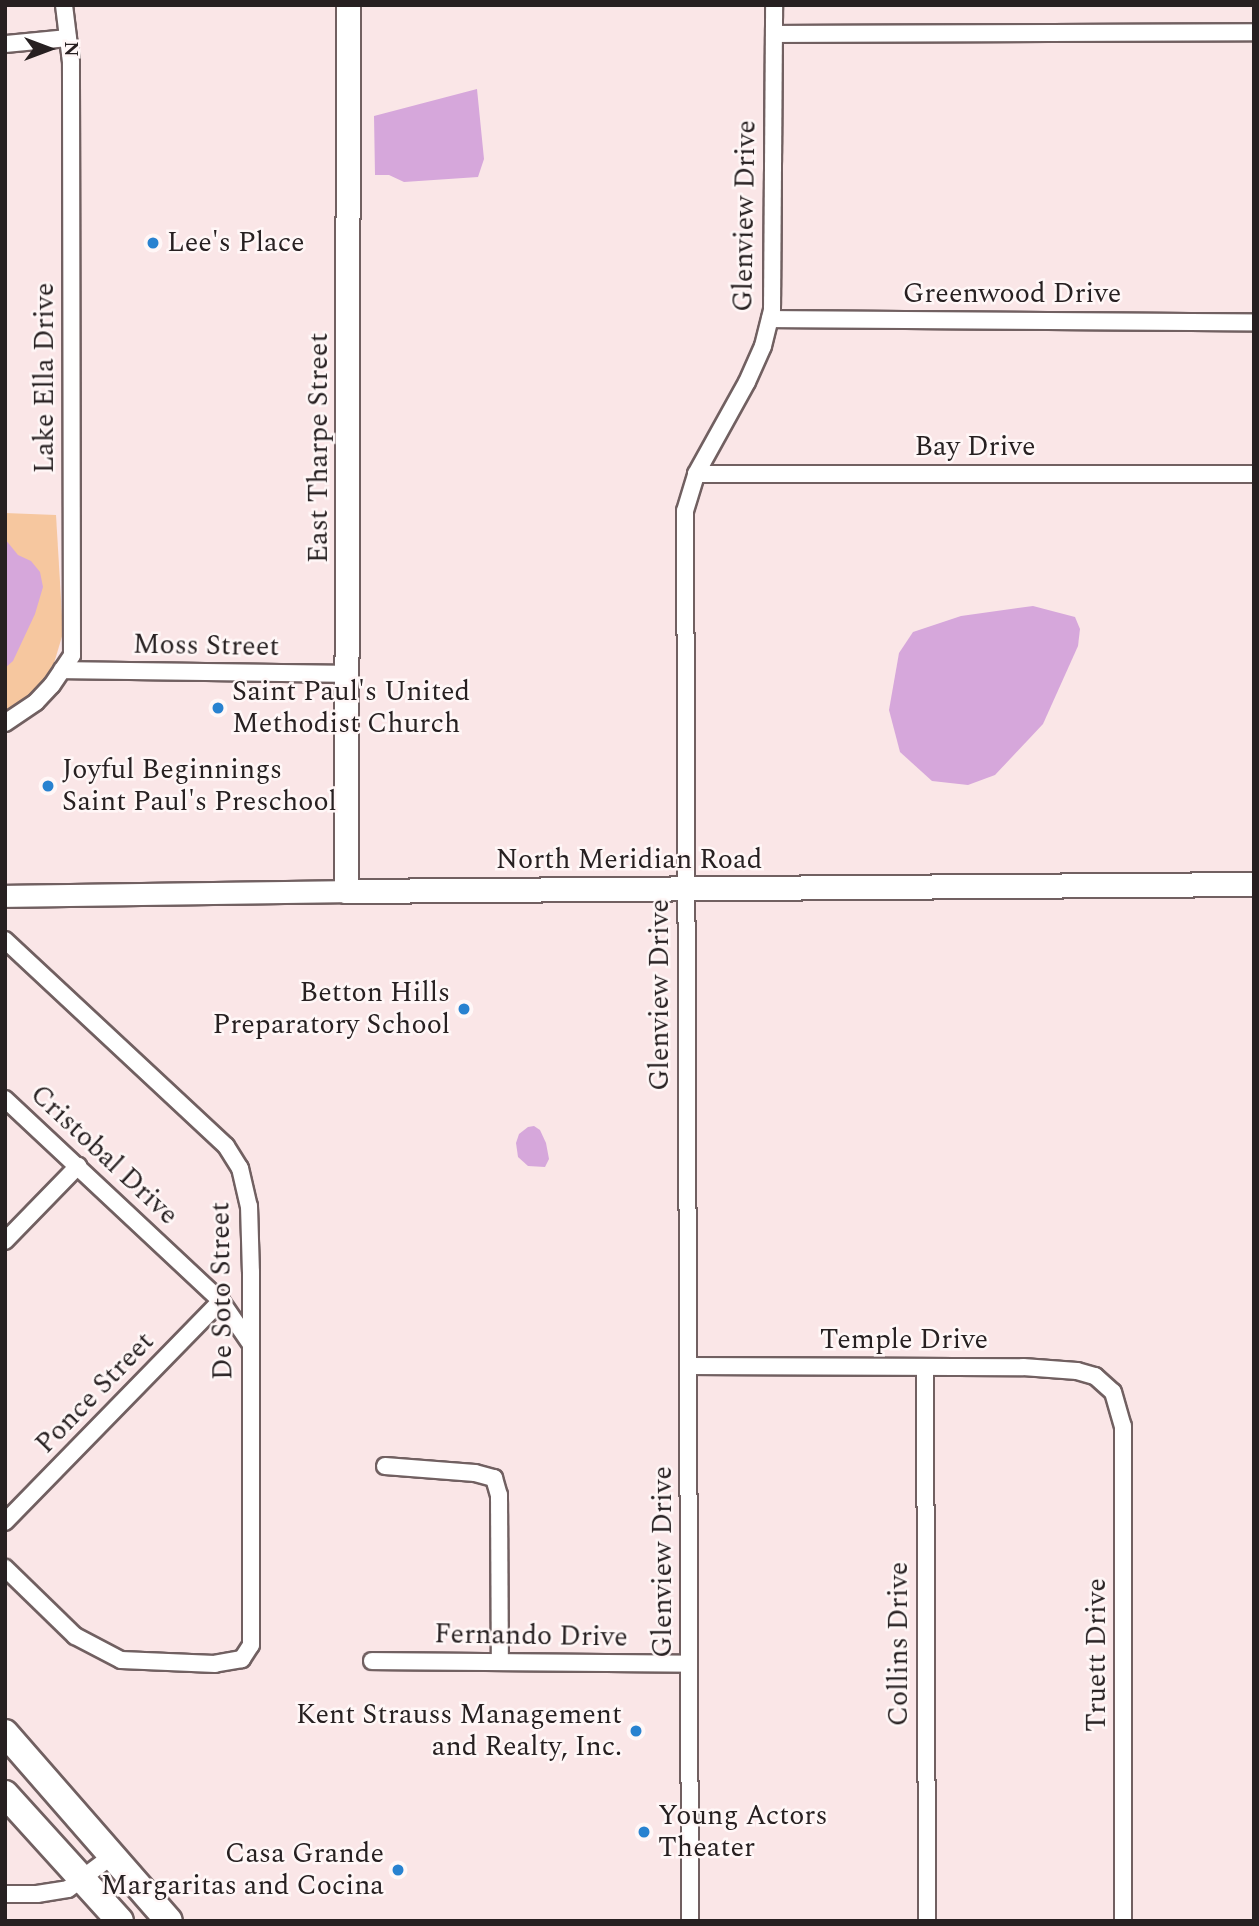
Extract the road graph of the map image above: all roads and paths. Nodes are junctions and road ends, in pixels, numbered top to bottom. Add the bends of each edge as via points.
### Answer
1 (64, 5) edge
2 (348, 5) edge
3 (774, 5) edge
4 (1254, 32) edge
5 (774, 34) junction
6 (68, 38) junction
7 (5, 44) edge
8 (771, 319) junction
9 (1254, 322) edge
10 (696, 474) junction
11 (1254, 474) edge
12 (62, 670) junction
13 (349, 674) junction
14 (5, 723) edge
15 (1254, 884) edge
16 (686, 890) junction
17 (346, 891) junction
18 (5, 896) edge
19 (5, 940) edge
20 (5, 1099) edge
21 (78, 1166) junction
22 (5, 1241) edge
23 (221, 1301) junction
24 (250, 1343) junction
25 (688, 1366) junction
26 (925, 1367) junction
27 (1113, 1392) joint
28 (385, 1466) dead end
29 (5, 1521) edge
30 (5, 1568) edge
31 (372, 1661) dead end
32 (500, 1662) junction
33 (689, 1664) junction
34 (5, 1733) edge
35 (5, 1794) edge
36 (112, 1856) junction
37 (82, 1880) junction
38 (5, 1894) edge
39 (120, 1921) edge
40 (169, 1921) edge
41 (690, 1921) edge
42 (926, 1921) edge
43 (1123, 1921) edge

1 - 6 street, Lake Ella Drive
2 - 13 main road, East Tharpe Street
3 - 5 street, Glenview Drive
4 - 5 street
5 - 8 street, Glenview Drive
6 - 7 street
6 - 12 street, Lake Ella Drive via 73,625 72,655
8 - 9 street, Greenwood Drive
8 - 10 street, Glenview Drive via 747,382
10 - 11 street, Bay Drive
10 - 16 street, Glenview Drive via 685,512 683,561
12 - 13 street, Moss Street
12 - 14 street, Lake Ella Drive via 36,702
13 - 17 main road, East Tharpe Street
15 - 16 main road, North Meridian Road
16 - 17 main road, North Meridian Road
16 - 25 street, Glenview Drive
17 - 18 street, North Meridian Road
19 - 24 street, De Soto Street via 226,1146 237,1162 249,1206
20 - 21 street, Cristobal Drive
21 - 22 street
21 - 23 street, Cristobal Drive
23 - 24 street, Cristobal Drive
23 - 29 street, Ponce Street
24 - 30 street, De Soto Street via 252,1623 246,1656 237,1662 215,1664 137,1662 104,1653 54,1618
25 - 26 street, Temple Drive
25 - 33 street, Glenview Drive
26 - 27 street, Temple Drive via 1077,1371 1095,1376
26 - 42 street, Collins Drive
27 - 43 street, Truett Drive via 1124,1426
28 - 32 street via 494,1478 499,1496
31 - 32 street, Fernando Drive
32 - 33 street, Fernando Drive
33 - 41 street, Glenview Drive
34 - 36 main road
35 - 37 main road
36 - 37 street
36 - 40 main road
37 - 38 street via 52,1893
37 - 39 main road

